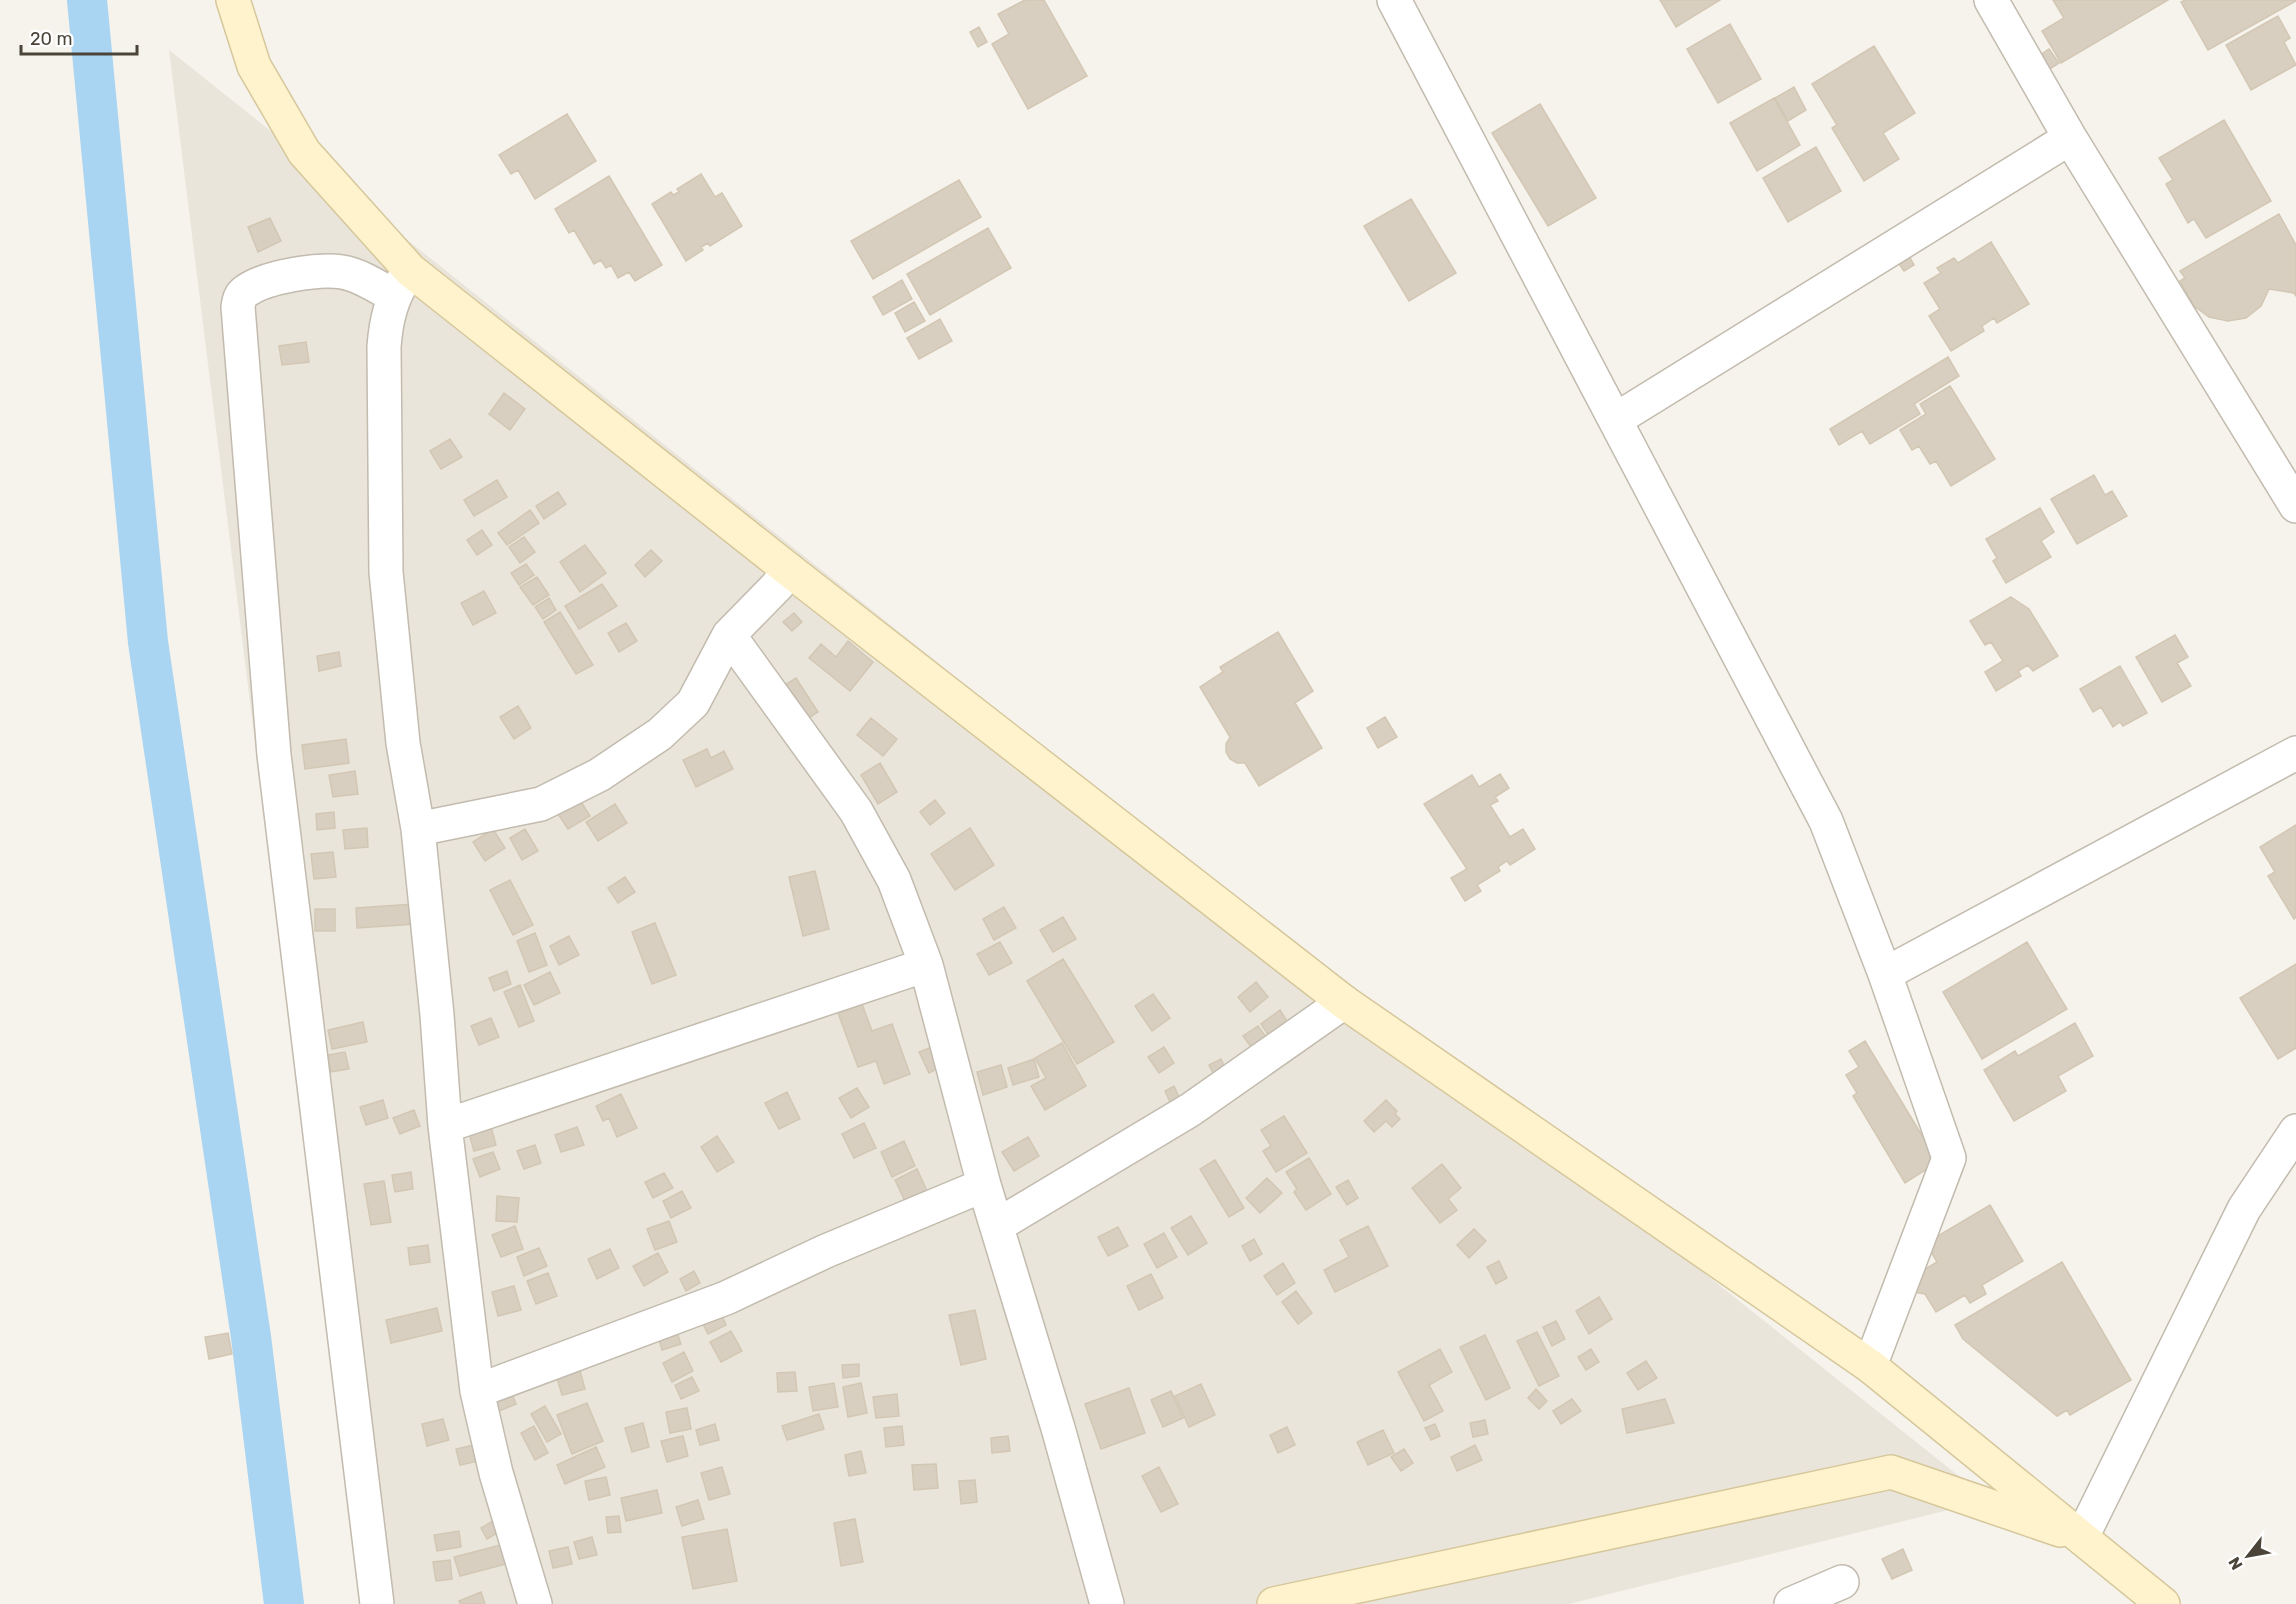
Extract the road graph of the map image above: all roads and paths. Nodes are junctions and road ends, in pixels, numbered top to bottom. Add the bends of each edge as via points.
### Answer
1 (233, 0) edge
2 (1394, 0) edge
3 (1991, 0) edge
4 (2070, 138) junction
5 (402, 283) junction
6 (1615, 420) junction
7 (2296, 506) edge
8 (789, 570) junction
9 (729, 635) junction
10 (2296, 753) edge
11 (418, 829) junction
12 (926, 965) junction
13 (1886, 974) junction
14 (1344, 1002) junction
15 (445, 1126) junction
16 (2296, 1131) edge
17 (984, 1185) junction
18 (998, 1225) junction
19 (1870, 1366) junction
20 (477, 1390) junction
21 (2082, 1537) junction
22 (1842, 1582) dead end
23 (377, 1604) edge
24 (535, 1604) edge
25 (1107, 1604) edge
26 (1274, 1604) edge
27 (1791, 1604) edge
28 (2163, 1604) edge

1 - 5 street via 254,66 304,152
2 - 6 street
3 - 4 street
4 - 6 street
4 - 7 street
5 - 8 street
5 - 11 street via 386,319 384,347 386,572 403,743
5 - 23 street via 315,271 246,290 238,307 274,755
6 - 13 street via 1826,821
8 - 9 street
8 - 14 street
9 - 11 street via 693,703 660,734 599,775 541,804
9 - 12 street via 856,811 894,880
10 - 13 street
11 - 15 street
12 - 15 street
12 - 17 street
13 - 19 street via 1949,1158
14 - 18 street via 1190,1110
14 - 19 street
15 - 20 street
16 - 21 street via 2244,1209
17 - 18 street
17 - 20 street via 726,1298
18 - 25 street
19 - 21 street
20 - 24 street via 496,1473
21 - 26 street via 1891,1472
21 - 28 street
22 - 27 street

